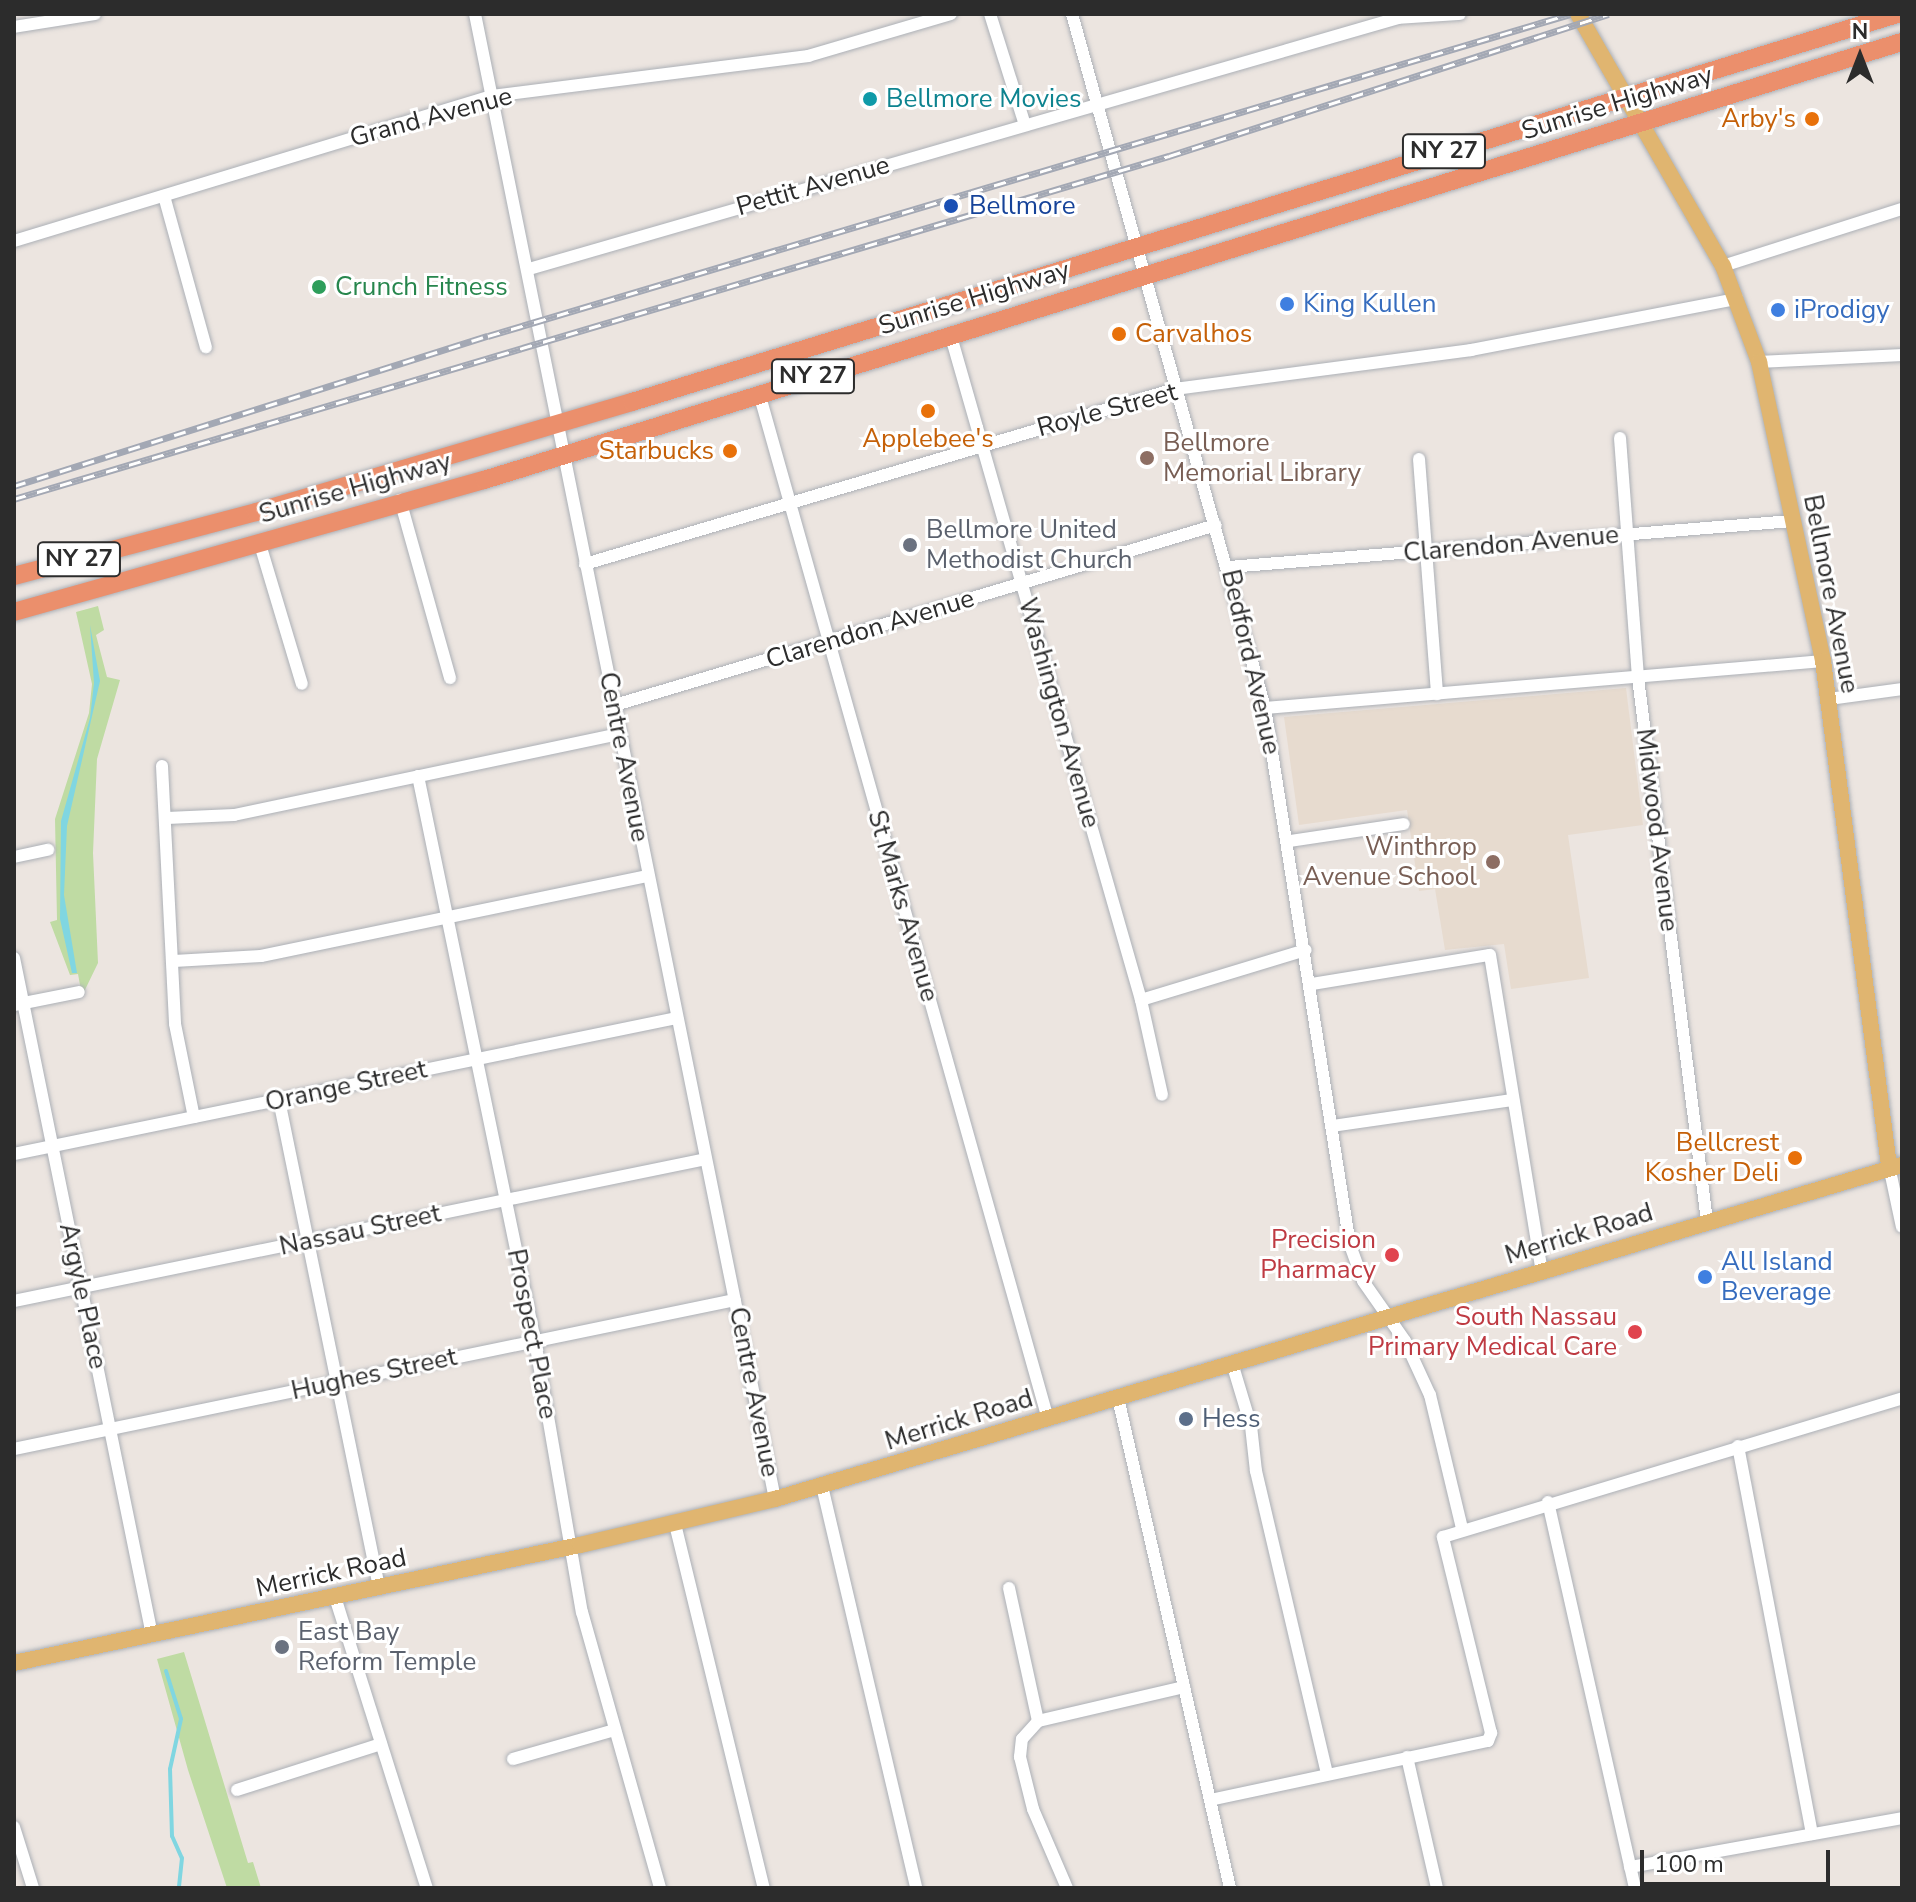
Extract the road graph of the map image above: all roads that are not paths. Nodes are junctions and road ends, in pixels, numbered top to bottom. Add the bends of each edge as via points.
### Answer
1 (95, 14) edge
2 (475, 14) edge
3 (951, 14) edge
4 (990, 14) edge
5 (1072, 14) edge
6 (1460, 14) edge
7 (1578, 14) edge
8 (1897, 14) edge
9 (14, 27) edge
10 (1902, 42) edge
11 (492, 96) junction
12 (1628, 97) junction
13 (1097, 103) junction
14 (1643, 121) junction
15 (1025, 125) junction
16 (164, 196) junction
17 (1902, 209) edge
18 (14, 241) edge
19 (1136, 245) junction
20 (1723, 266) junction
21 (529, 269) junction
22 (1144, 273) junction
23 (1737, 299) junction
24 (950, 333) junction
25 (206, 347) dead end
26 (1902, 355) edge
27 (1759, 362) junction
28 (1175, 389) junction
29 (759, 393) junction
30 (557, 424) junction
31 (1620, 438) dead end
32 (983, 444) junction
33 (561, 454) junction
34 (1419, 459) dead end
35 (400, 500) junction
36 (789, 503) junction
37 (1792, 521) junction
38 (1216, 525) junction
39 (1627, 535) junction
40 (259, 541) junction
41 (1426, 551) junction
42 (585, 564) junction
43 (1229, 567) junction
44 (14, 576) edge
45 (1022, 583) junction
46 (14, 612) edge
47 (828, 641) junction
48 (1823, 661) junction
49 (450, 678) dead end
50 (1638, 678) junction
51 (302, 684) dead end
52 (1902, 689) edge
53 (1437, 694) junction
54 (1829, 699) junction
55 (615, 705) junction
56 (1265, 708) junction
57 (620, 734) junction
58 (162, 766) dead end
59 (418, 776) junction
60 (167, 818) junction
61 (1404, 824) dead end
62 (1290, 841) junction
63 (48, 850) dead end
64 (14, 857) edge
65 (648, 876) junction
66 (448, 917) junction
67 (1306, 950) junction
68 (14, 958) edge
69 (174, 961) junction
70 (1312, 984) junction
71 (79, 992) dead end
72 (1141, 1000) junction
73 (19, 1004) edge
74 (677, 1018) junction
75 (477, 1059) junction
76 (1162, 1095) dead end
77 (279, 1100) junction
78 (1513, 1100) junction
79 (194, 1117) junction
80 (1332, 1126) junction
81 (52, 1145) junction
82 (14, 1154) edge
83 (706, 1159) junction
84 (1896, 1166) edge
85 (506, 1200) junction
86 (1707, 1221) junction
87 (1902, 1227) edge
88 (307, 1240) junction
89 (1542, 1271) junction
90 (82, 1286) junction
91 (735, 1300) junction
92 (14, 1301) edge
93 (1386, 1317) junction
94 (535, 1341) junction
95 (1232, 1363) junction
96 (336, 1382) junction
97 (1118, 1398) junction
98 (1902, 1398) edge
99 (1048, 1419) junction
100 (110, 1428) junction
101 (1738, 1446) junction
102 (14, 1449) edge
103 (822, 1486) junction
104 (775, 1499) junction
105 (1548, 1502) junction
106 (675, 1524) junction
107 (1462, 1528) junction
108 (573, 1547) junction
109 (379, 1587) junction
110 (1009, 1588) dead end
111 (335, 1597) junction
112 (152, 1635) junction
113 (14, 1663) edge
114 (1184, 1687) junction
115 (1038, 1721) junction
116 (615, 1730) junction
117 (381, 1744) junction
118 (1407, 1757) junction
119 (513, 1759) dead end
120 (1327, 1773) junction
121 (237, 1790) dead end
122 (1210, 1800) junction
123 (1902, 1818) edge
124 (14, 1827) edge
125 (1812, 1834) junction
126 (19, 1860) edge
127 (1630, 1867) junction
128 (33, 1888) edge
129 (427, 1888) edge
130 (660, 1888) edge
131 (764, 1888) edge
132 (916, 1888) edge
133 (1067, 1888) edge
134 (1230, 1888) edge
135 (1437, 1888) edge
136 (1635, 1888) edge

1 - 9 street
2 - 11 street, Centre Avenue
3 - 11 street, Grand Avenue via 808,56
4 - 15 street
5 - 13 street, Bedford Avenue
6 - 13 street, Pettit Avenue via 1398,18
7 - 12 main road, Bellmore Avenue
8 - 12 highway, Sunrise Highway / NY 27
10 - 14 highway, Sunrise Highway / NY 27
11 - 16 street, Grand Avenue
11 - 21 street, Centre Avenue
12 - 14 main road, Bellmore Avenue
12 - 19 highway, Sunrise Highway / NY 27
13 - 15 street, Pettit Avenue
13 - 19 street, Bedford Avenue
14 - 20 main road, Bellmore Avenue
14 - 22 highway, Sunrise Highway / NY 27
15 - 21 street, Pettit Avenue
16 - 18 street, Grand Avenue
16 - 25 street
17 - 20 street
19 - 22 street, Bedford Avenue
19 - 30 highway, Sunrise Highway / NY 27
20 - 23 main road, Bellmore Avenue
21 - 30 street, Centre Avenue
22 - 24 highway, Sunrise Highway / NY 27
22 - 28 street, Bedford Avenue
23 - 27 main road, Bellmore Avenue
23 - 28 street, Royle Street via 1471,350
24 - 29 highway, Sunrise Highway / NY 27
24 - 32 street, Washington Avenue
26 - 27 street
27 - 37 main road, Bellmore Avenue
28 - 32 street, Royle Street
28 - 38 street, Bedford Avenue
29 - 33 highway, Sunrise Highway / NY 27
29 - 36 street, St Marks Avenue
30 - 33 street, Centre Avenue
30 - 44 highway, Sunrise Highway / NY 27
31 - 39 street, Midwood Avenue
32 - 36 street, Royle Street
32 - 45 street, Washington Avenue
33 - 35 highway, Sunrise Highway / NY 27
33 - 42 street, Centre Avenue
34 - 41 street
35 - 40 highway, Sunrise Highway / NY 27
35 - 49 street
36 - 42 street, Royle Street
36 - 47 street, St Marks Avenue
37 - 39 street, Clarendon Avenue
37 - 48 main road, Bellmore Avenue
38 - 43 street, Bedford Avenue
38 - 45 street, Clarendon Avenue
39 - 41 street, Clarendon Avenue
39 - 50 street, Midwood Avenue
40 - 46 highway, Sunrise Highway / NY 27
40 - 51 street
41 - 43 street, Clarendon Avenue
41 - 53 street
42 - 55 street, Centre Avenue
43 - 56 street, Bedford Avenue
45 - 47 street, Clarendon Avenue
45 - 72 street, Washington Avenue
47 - 55 street, Clarendon Avenue
47 - 99 street, St Marks Avenue
48 - 50 street
48 - 54 main road, Bellmore Avenue
50 - 53 street
50 - 86 street, Midwood Avenue
52 - 54 street
53 - 56 street
54 - 84 main road, Bellmore Avenue
55 - 57 street, Centre Avenue
56 - 62 street, Bedford Avenue
57 - 59 street
57 - 65 street, Centre Avenue
58 - 60 street
59 - 60 street via 234,815
59 - 66 street, Prospect Place
60 - 69 street
61 - 62 street
62 - 67 street, Bedford Avenue
63 - 64 street
65 - 66 street
65 - 74 street, Centre Avenue
66 - 69 street via 261,956
66 - 75 street, Prospect Place
67 - 70 street, Bedford Avenue
67 - 72 street
68 - 73 street, Argyle Place
69 - 79 street via 175,1024
70 - 78 street via 1490,955
70 - 80 street, Bedford Avenue
71 - 73 street
72 - 76 street, Washington Avenue
73 - 81 street, Argyle Place
74 - 75 street, Orange Street
74 - 83 street, Centre Avenue
75 - 77 street, Orange Street
75 - 85 street, Prospect Place
77 - 79 street, Orange Street
77 - 88 street
78 - 80 street
78 - 89 street
79 - 81 street, Orange Street
80 - 93 street, Bedford Avenue via 1350,1245 1363,1281
81 - 82 street, Orange Street
81 - 90 street, Argyle Place
83 - 85 street, Nassau Street
83 - 91 street, Centre Avenue
84 - 86 main road, Merrick Road
84 - 87 street, Bellmore Avenue
85 - 88 street, Nassau Street
85 - 94 street, Prospect Place
86 - 89 main road, Merrick Road
88 - 90 street, Nassau Street
88 - 96 street
89 - 93 main road, Merrick Road
90 - 92 street, Nassau Street
90 - 100 street, Argyle Place
91 - 94 street, Hughes Street
91 - 104 street, Centre Avenue
93 - 95 main road, Merrick Road
93 - 107 street, Bedford Avenue via 1405,1341 1430,1395
94 - 96 street, Hughes Street
94 - 108 street, Prospect Place
95 - 97 main road, Merrick Road
95 - 120 street via 1251,1426 1256,1471
96 - 100 street, Hughes Street
96 - 109 street
97 - 99 main road, Merrick Road
97 - 114 street
98 - 101 street
99 - 103 main road, Merrick Road
100 - 102 street, Hughes Street
100 - 112 street, Argyle Place
101 - 105 street
101 - 125 street
103 - 104 main road, Merrick Road
103 - 132 street, Centre Avenue
104 - 106 main road, Merrick Road
105 - 107 street
105 - 127 street
106 - 108 main road, Merrick Road
106 - 131 street
107 - 118 street via 1443,1537 1491,1733 1488,1741
108 - 109 main road, Merrick Road
108 - 116 street, Prospect Place via 582,1612
109 - 111 main road, Merrick Road
110 - 115 street
111 - 112 main road, Merrick Road
111 - 117 street
112 - 113 main road, Merrick Road
114 - 115 street
114 - 122 street
115 - 133 street via 1022,1739 1020,1757 1033,1809
116 - 119 street
116 - 130 street, Prospect Place
117 - 121 street
117 - 129 street
118 - 120 street
118 - 135 street
120 - 122 street
122 - 134 street
123 - 125 street
124 - 126 street
125 - 127 street
126 - 128 street
127 - 136 street

